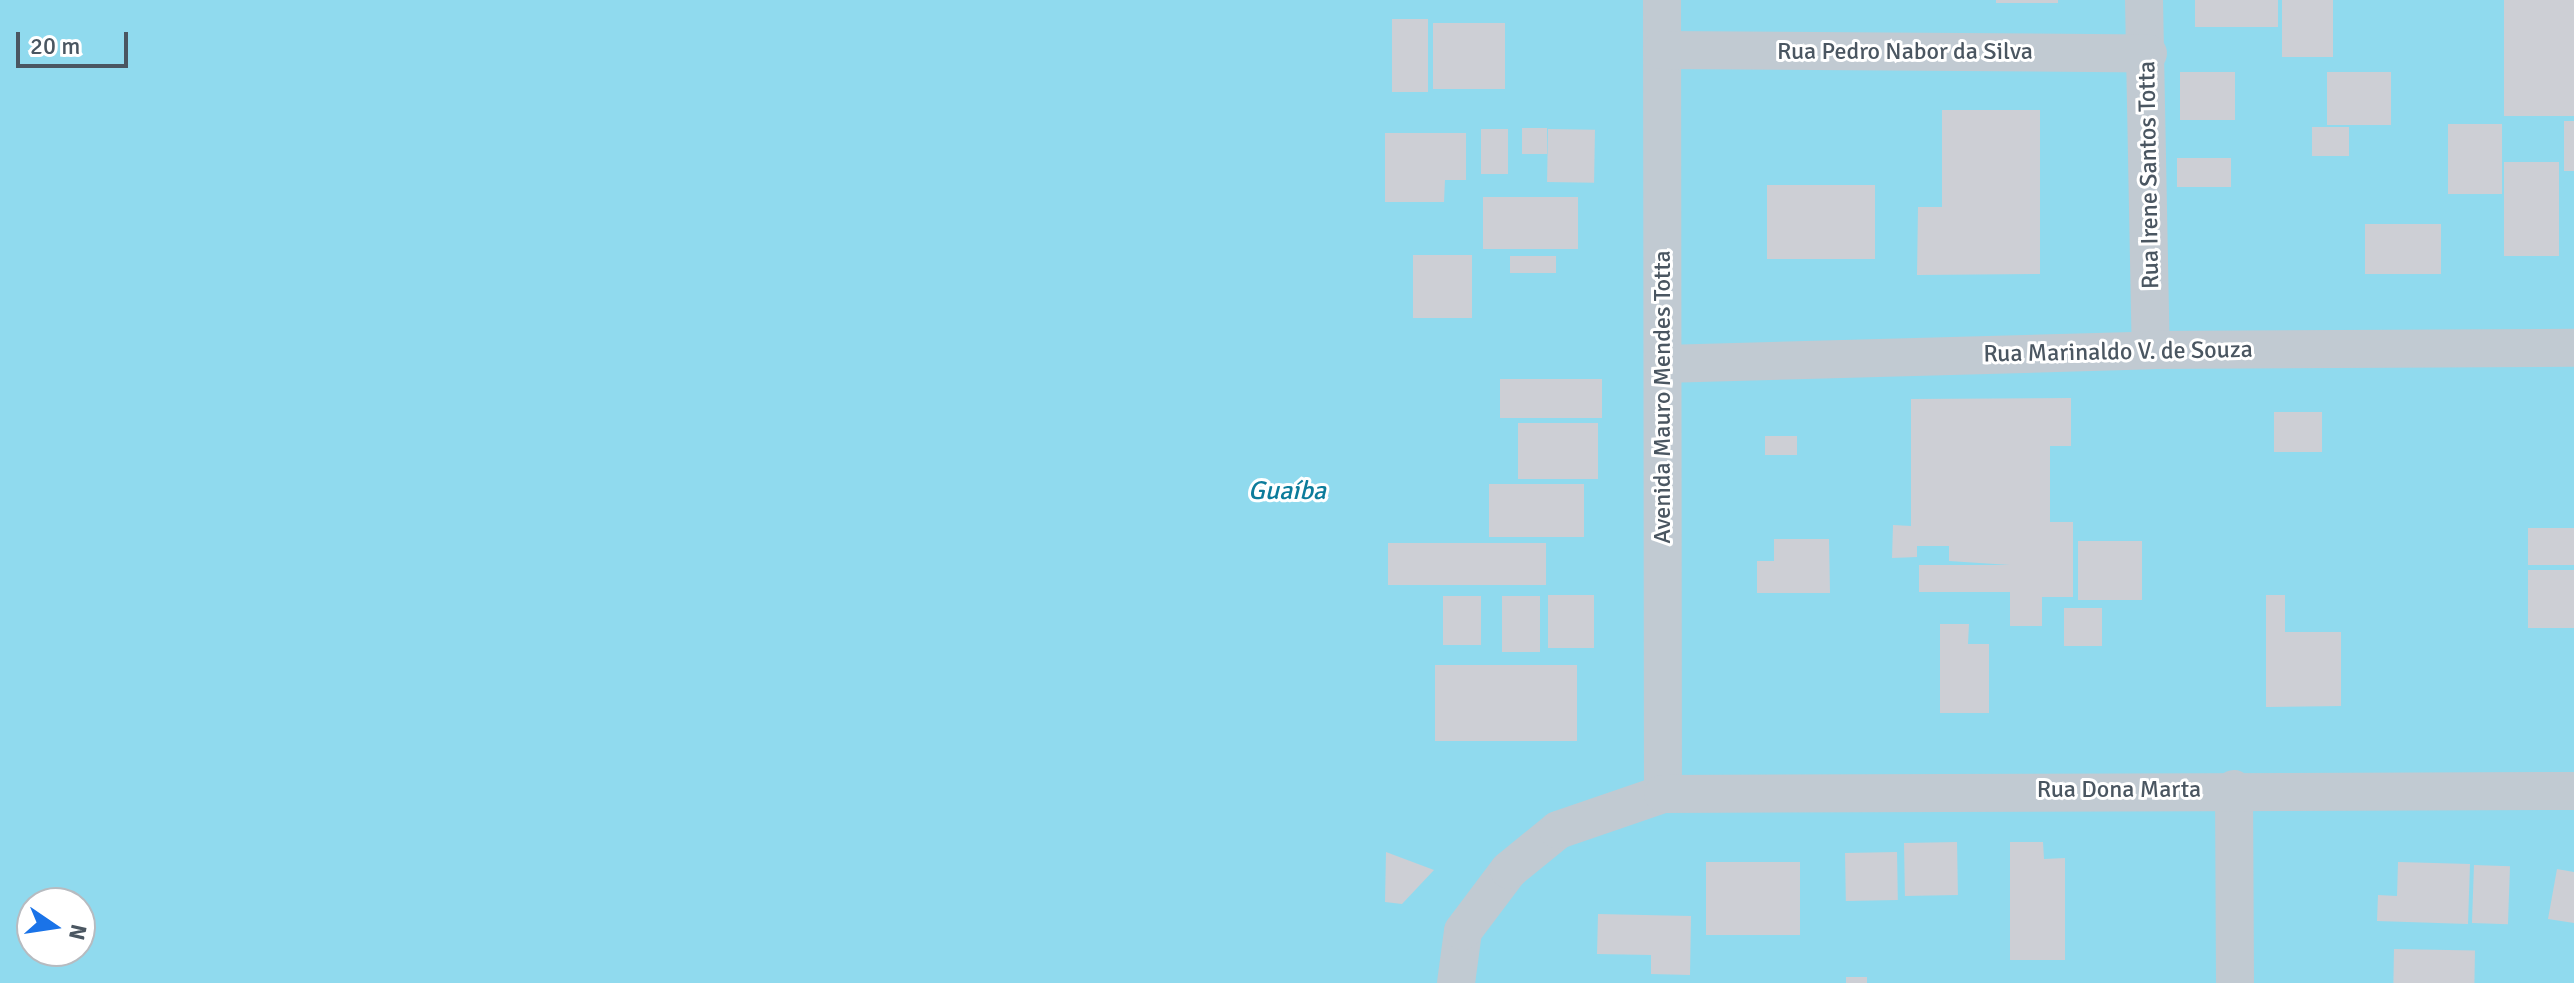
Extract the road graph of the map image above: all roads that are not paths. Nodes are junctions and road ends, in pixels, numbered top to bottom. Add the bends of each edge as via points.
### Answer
1 (1662, 0) edge
2 (2144, 0) edge
3 (1662, 50) junction
4 (2148, 53) junction
5 (2574, 348) edge
6 (2151, 350) junction
7 (1663, 364) junction
8 (2234, 789) junction
9 (2574, 791) edge
10 (1663, 794) junction
11 (1456, 983) edge
12 (2235, 983) edge

1 - 3 street, Avenida Mauro Mendes Totta
2 - 4 street, Rua Irene Santos Totta
3 - 4 street, Rua Pedro Nabor da Silva
3 - 7 street, Avenida Mauro Mendes Totta
4 - 6 street, Rua Irene Santos Totta
5 - 6 street, Rua Marinaldo V. de Souza
6 - 7 street, Rua Marinaldo V. de Souza
7 - 10 street, Avenida Mauro Mendes Totta
8 - 9 street, Rua Dona Marta
8 - 10 street, Rua Dona Marta
8 - 12 street
10 - 11 street, Rua Dona Marta via 1558,830 1509,870 1463,931

